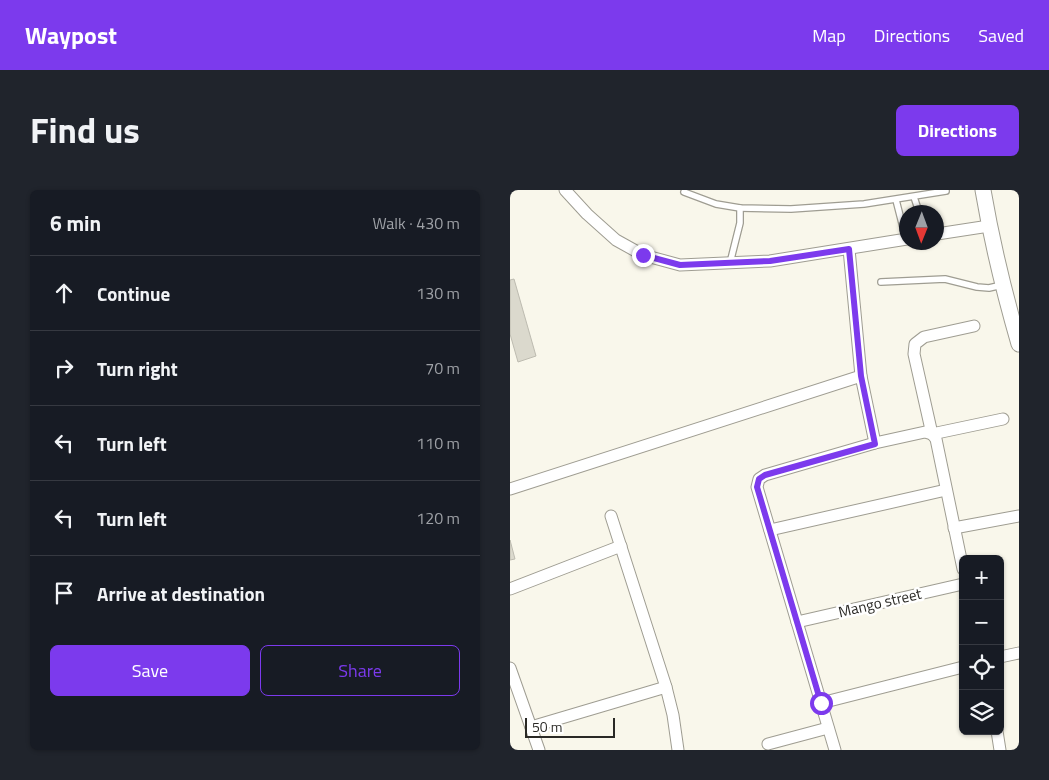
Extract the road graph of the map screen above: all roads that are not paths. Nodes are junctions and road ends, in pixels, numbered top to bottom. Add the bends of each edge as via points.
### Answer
1 (565, 190) edge
2 (983, 190) edge
3 (946, 191) edge
4 (684, 192) dead end
5 (914, 197) junction
6 (896, 200) junction
7 (917, 205) edge
8 (740, 208) junction
9 (899, 212) edge
10 (989, 226) junction
11 (944, 233) edge
12 (899, 240) edge
13 (849, 249) junction
14 (730, 263) junction
15 (881, 282) dead end
16 (1002, 285) junction
17 (974, 326) dead end
18 (1019, 344) edge
19 (861, 376) junction
20 (1003, 419) dead end
21 (932, 434) junction
22 (875, 444) junction
23 (510, 489) edge
24 (946, 490) junction
25 (611, 516) dead end
26 (1019, 516) edge
27 (954, 528) junction
28 (770, 530) junction
29 (622, 546) junction
30 (960, 555) edge
31 (959, 585) edge
32 (510, 589) edge
33 (797, 622) junction
34 (1019, 653) edge
35 (1004, 657) edge
36 (510, 668) edge
37 (959, 668) edge
38 (666, 687) junction
39 (821, 703) junction
40 (531, 727) junction
41 (828, 728) junction
42 (997, 735) edge
43 (768, 744) dead end
44 (539, 750) edge
45 (678, 750) edge
46 (835, 750) edge
47 (1000, 750) edge

1 - 14 street via 616,240 643,255 680,265
2 - 10 street
3 - 5 lane
4 - 8 lane via 716,204
5 - 6 lane
5 - 7 lane
6 - 8 lane via 791,209
6 - 9 lane
8 - 14 lane via 740,223
10 - 11 street
10 - 16 street
12 - 13 street
13 - 14 street via 770,261
13 - 19 street
15 - 16 lane via 945,279 977,287
16 - 18 street
17 - 21 street via 924,337 915,344 914,354
19 - 22 street
19 - 23 street
20 - 21 street
21 - 22 street via 925,432
21 - 24 street via 936,439
22 - 28 street via 759,479 757,487
24 - 27 street
24 - 28 street
25 - 29 street
26 - 27 street
27 - 30 street
28 - 33 street
29 - 32 street
29 - 38 street
31 - 33 street, Mango street
33 - 39 street
34 - 35 street
36 - 40 street
37 - 39 street
38 - 40 street
38 - 45 street
39 - 41 street
40 - 44 street
41 - 43 street
41 - 46 street
42 - 47 street

